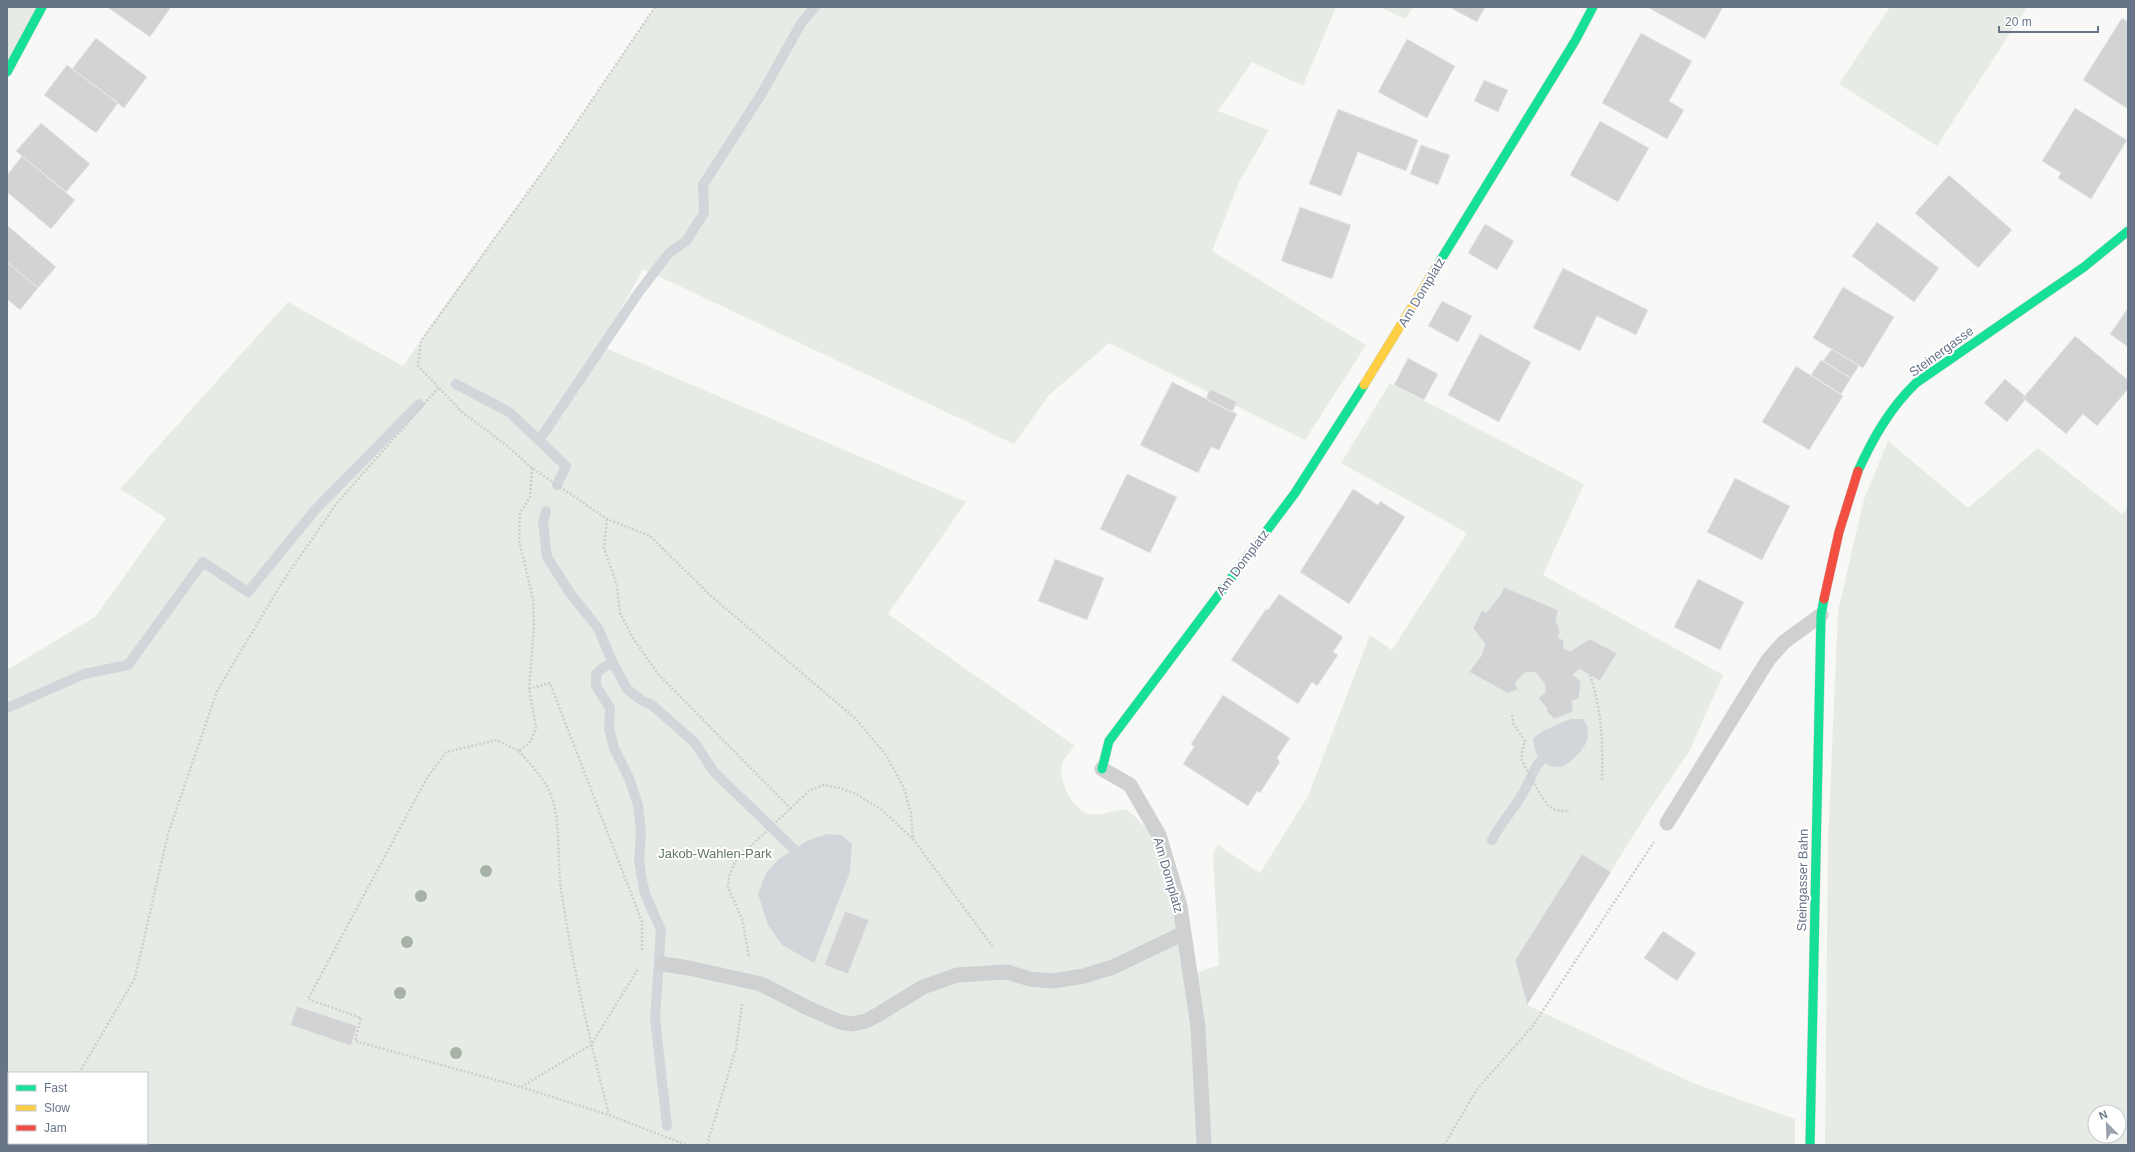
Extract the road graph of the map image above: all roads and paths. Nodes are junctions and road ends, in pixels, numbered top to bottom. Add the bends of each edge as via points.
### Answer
1 (42, 7) edge
2 (655, 7) edge
3 (1593, 7) edge
4 (7, 72) edge
5 (2128, 231) edge
6 (439, 387) junction
7 (532, 468) junction
8 (607, 519) junction
9 (1821, 615) junction
10 (1590, 675) dead end
11 (529, 688) junction
12 (1512, 715) dead end
13 (519, 751) junction
14 (1102, 770) joint
15 (1602, 780) dead end
16 (791, 809) junction
17 (1570, 811) dead end
18 (1667, 823) joint
19 (913, 839) junction
20 (1184, 933) junction
21 (642, 954) dead end
22 (663, 964) dead end
23 (638, 968) dead end
24 (1007, 972) junction
25 (746, 980) junction
26 (592, 1045) junction
27 (80, 1072) edge
28 (521, 1087) junction
29 (609, 1115) junction
30 (687, 1145) edge
31 (707, 1145) edge
32 (1204, 1145) edge
33 (1444, 1145) edge
34 (1810, 1145) edge

1 - 4 street
2 - 6 path via 554,156 421,341 418,366
3 - 14 street, Am Domplatz via 1575,41 1326,447 1295,493 1109,741
5 - 9 street, Steinergasse via 2089,262 1924,376 1899,401 1882,424 1854,485 1831,566
6 - 7 path via 462,412
6 - 27 path via 337,503 283,580 217,691 168,834 135,978
7 - 8 path
7 - 11 path via 530,497 520,513 519,541 533,598 534,625
8 - 16 path via 604,548 618,586 620,613 633,638 658,674
8 - 19 path via 650,536 711,596 855,718 886,755 904,788 911,813
9 - 18 lane via 1784,642 1768,660
9 - 34 street, Steingasser Bahn
10 - 15 path via 1601,721
11 - 13 path via 536,728 530,741
11 - 21 path via 550,683 642,922
12 - 17 path via 1513,723 1524,736 1522,759 1543,800 1549,807 1559,811
13 - 26 path via 540,776 552,798 561,888
13 - 28 path via 498,740 446,752 427,778 308,999 361,1018 354,1041
14 - 20 lane, Am Domplatz via 1130,785 1159,835 1180,906
16 - 19 path via 810,790 824,785 840,788 856,794 882,810
16 - 25 path via 736,860 729,876 728,887 742,919 749,954
18 - 33 path via 1532,1027 1478,1089
19 - 24 path via 987,939
20 - 24 lane via 1113,967 1084,976 1054,981 1030,979
20 - 32 lane, Am Domplatz via 1198,1027
22 - 25 lane
23 - 26 path
24 - 25 lane via 957,975 940,979 866,1021 852,1024 840,1022 761,984
25 - 31 path via 736,1048
26 - 28 path
26 - 29 path
28 - 29 path
29 - 30 path

